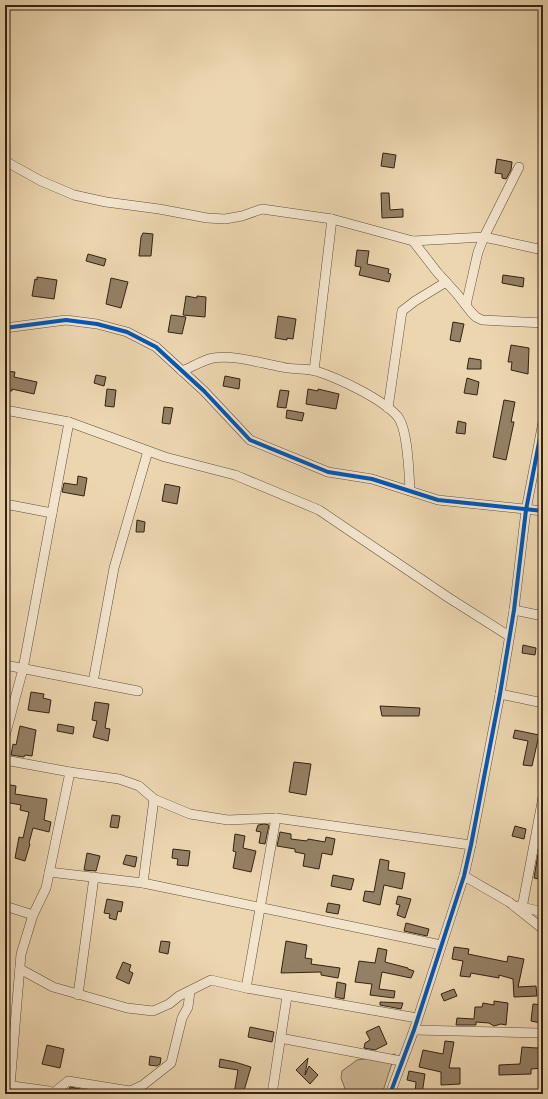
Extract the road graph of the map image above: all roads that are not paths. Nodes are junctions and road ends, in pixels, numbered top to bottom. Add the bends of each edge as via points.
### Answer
1 (5, 161) edge
2 (519, 167) dead end
3 (332, 219) junction
4 (484, 236) junction
5 (414, 241) junction
6 (543, 250) edge
7 (446, 282) junction
8 (466, 305) junction
9 (543, 323) edge
10 (5, 328) edge
11 (182, 371) junction
12 (314, 371) junction
13 (388, 408) junction
14 (5, 410) edge
15 (69, 422) junction
16 (543, 422) edge
17 (148, 450) junction
18 (410, 491) junction
19 (5, 504) edge
20 (526, 510) junction
21 (543, 511) edge
22 (52, 513) junction
23 (514, 610) junction
24 (543, 616) edge
25 (509, 636) junction
26 (5, 665) edge
27 (23, 669) junction
28 (93, 682) junction
29 (138, 691) dead end
30 (500, 694) junction
31 (543, 703) edge
32 (5, 736) edge
33 (5, 760) edge
34 (70, 772) junction
35 (543, 797) edge
36 (154, 799) junction
37 (276, 818) junction
38 (471, 844) junction
39 (49, 872) junction
40 (464, 876) junction
41 (94, 877) junction
42 (143, 883) junction
43 (509, 902) junction
44 (5, 906) edge
45 (260, 907) junction
46 (522, 908) junction
47 (543, 912) edge
48 (33, 915) junction
49 (543, 929) edge
50 (441, 945) junction
51 (20, 969) junction
52 (246, 988) junction
53 (190, 991) junction
54 (78, 995) junction
55 (287, 996) junction
56 (417, 1018) junction
57 (414, 1030) junction
58 (539, 1033) dead end
59 (280, 1038) junction
60 (401, 1061) junction
61 (7, 1085) edge
62 (272, 1094) edge
63 (390, 1094) edge

1 - 3 street via 74,196 106,202 206,218 242,216 262,209
2 - 4 street
3 - 5 street
3 - 12 street
4 - 5 street
4 - 6 street
4 - 8 street
5 - 7 street
7 - 8 street
7 - 13 street via 402,311
8 - 9 street via 482,320
10 - 11 street via 66,320 97,324 127,332 156,347
11 - 12 street via 212,358 232,357 284,368
11 - 18 street via 250,440 328,472 372,479
12 - 13 street via 360,390
13 - 18 street via 398,417 405,432
14 - 15 street
15 - 17 street
15 - 22 street
16 - 20 street
17 - 25 street via 165,457 235,475 319,510
17 - 28 street via 114,568
18 - 20 street via 438,500
19 - 22 street
20 - 21 street
20 - 23 street
22 - 27 street
23 - 24 street
23 - 25 street
25 - 30 street
26 - 27 street
27 - 28 street
27 - 32 street
28 - 29 street
30 - 31 street
30 - 38 street
33 - 34 street
34 - 36 street via 119,779 139,786
34 - 39 street
35 - 46 street
36 - 37 street via 190,814 228,820
36 - 42 street
37 - 38 street
37 - 45 street
38 - 40 street
39 - 41 street
39 - 48 street via 46,888
40 - 43 street
40 - 50 street
41 - 42 street
41 - 54 street
42 - 45 street
43 - 46 street
43 - 49 street
44 - 48 street
45 - 50 street
45 - 52 street
46 - 47 street
48 - 51 street
50 - 56 street
51 - 54 street via 53,987
51 - 61 street
52 - 53 street via 211,980
52 - 55 street
53 - 54 street via 154,1011 127,1008
53 - 61 street via 188,1007 182,1018 171,1063 143,1085 130,1091 68,1081 56,1094
55 - 56 street
55 - 59 street
56 - 57 street
57 - 58 street
57 - 60 street
59 - 60 street
59 - 62 street
60 - 63 street

